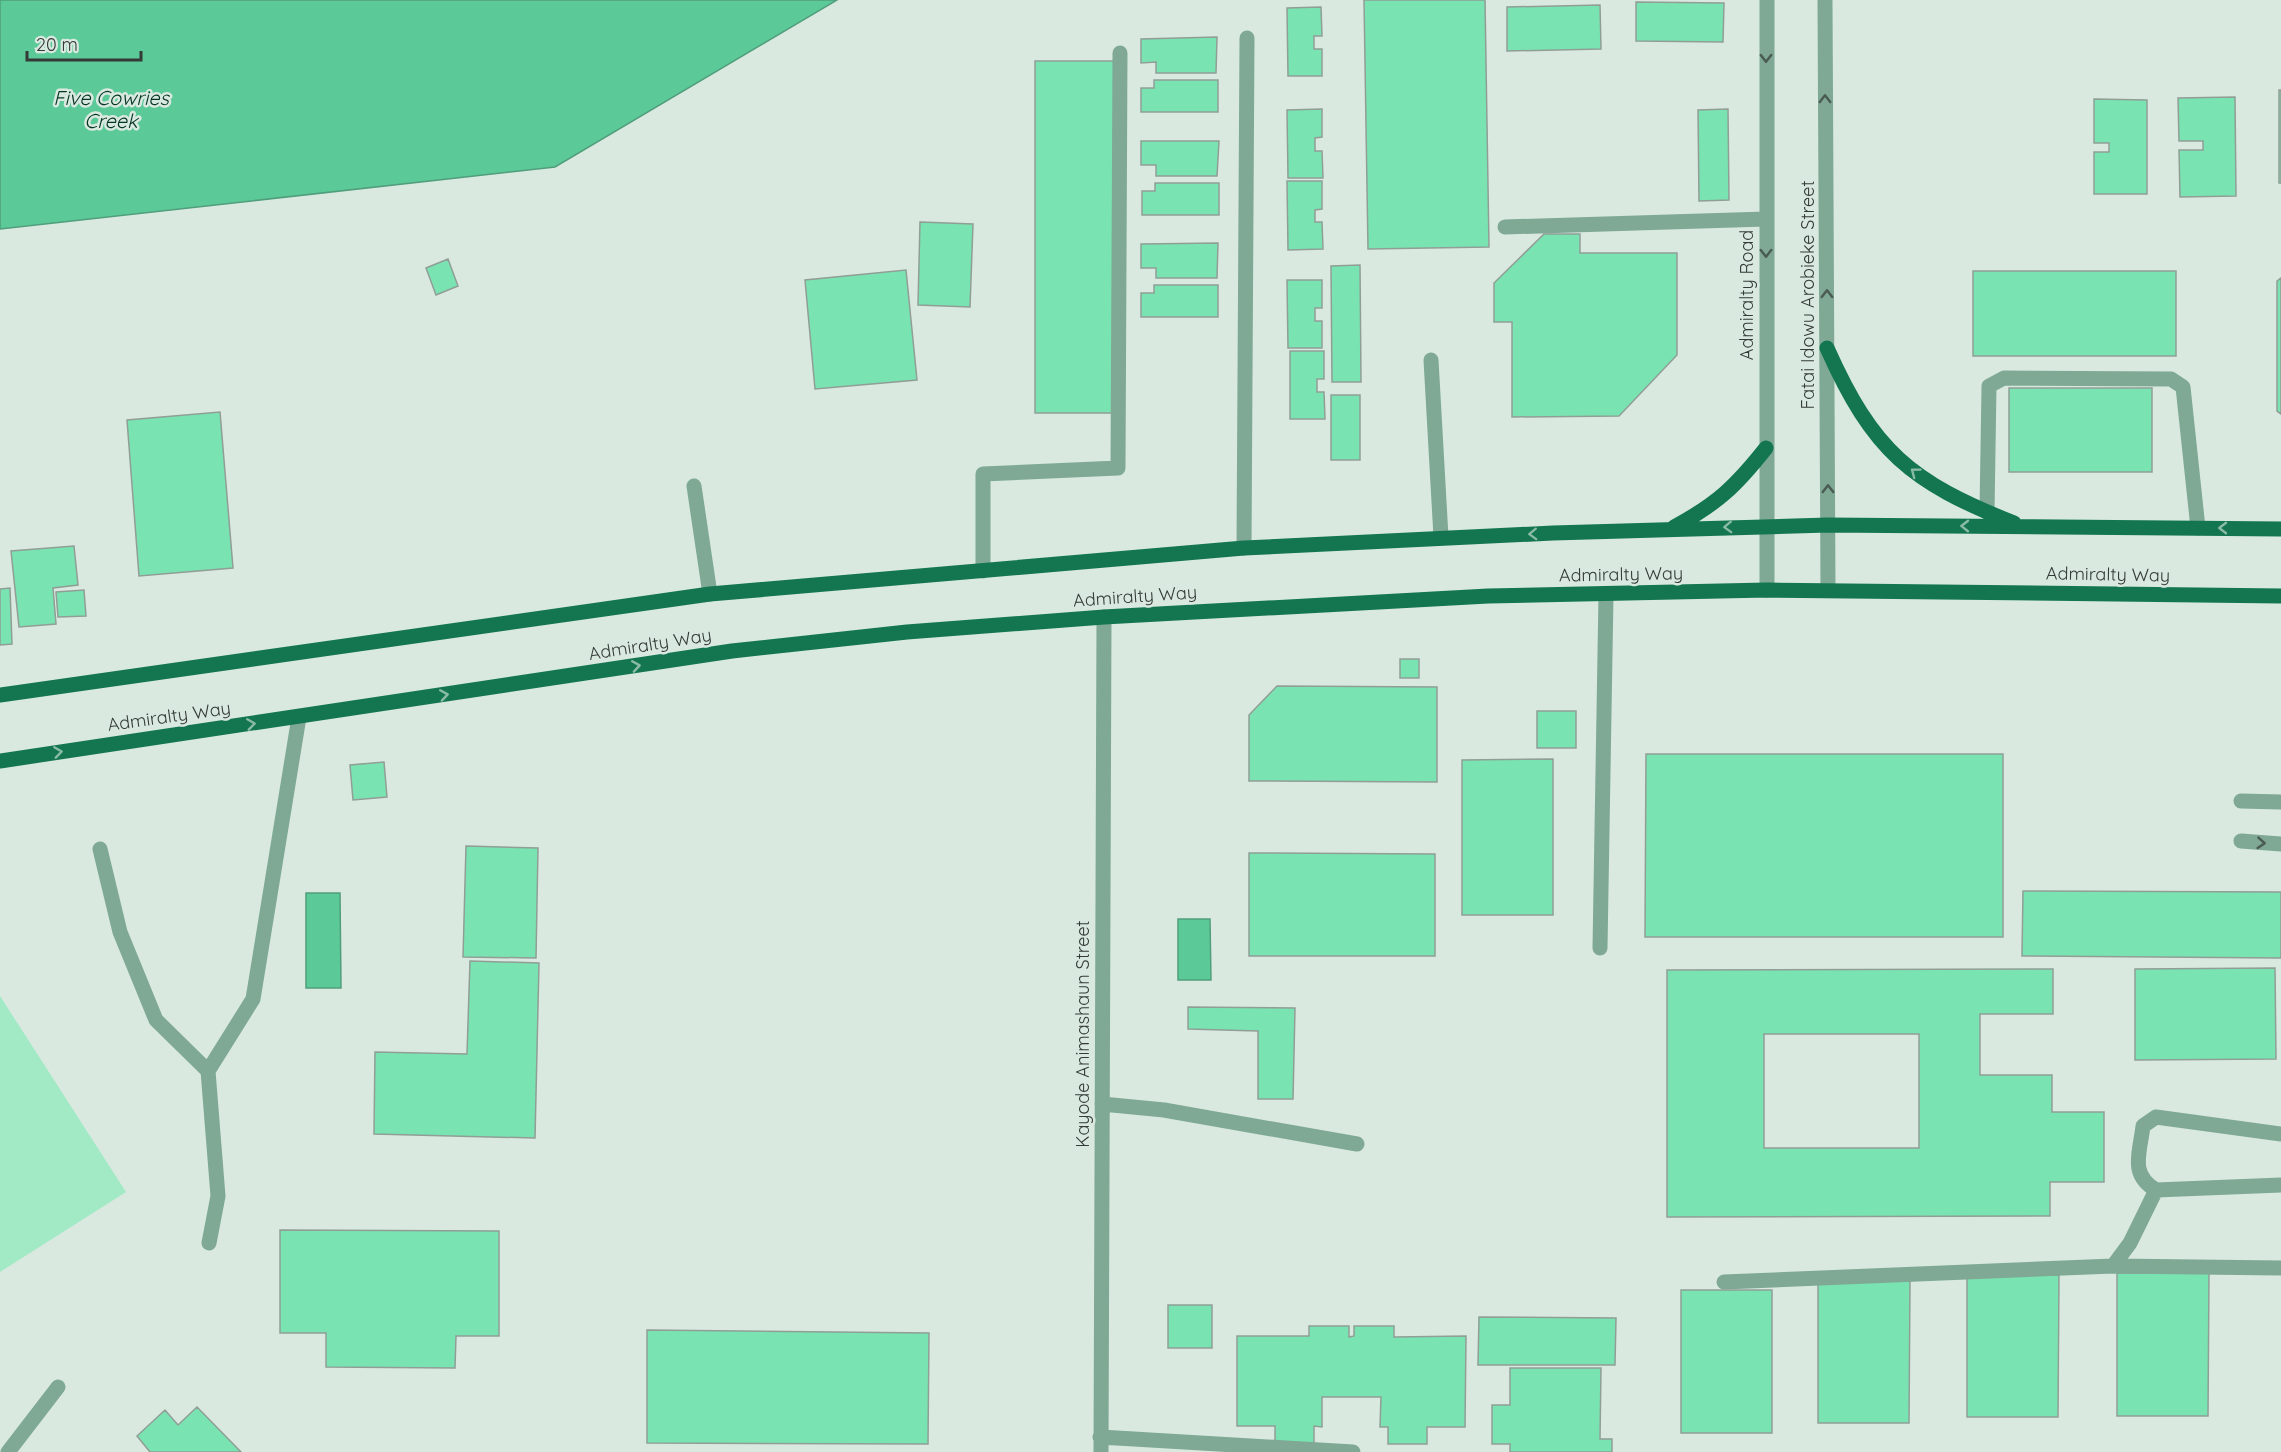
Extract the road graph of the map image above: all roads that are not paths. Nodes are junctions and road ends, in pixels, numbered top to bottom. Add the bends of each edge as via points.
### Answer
1 (1767, 0) edge
2 (1825, 0) edge
3 (1247, 38) dead end
4 (1120, 53) dead end
5 (1766, 219) junction
6 (1505, 227) dead end
7 (1827, 348) junction
8 (1431, 360) dead end
9 (1766, 448) junction
10 (694, 486) dead end
11 (1987, 512) junction
12 (1828, 525) junction
13 (1765, 526) junction
14 (2023, 527) junction
15 (2198, 528) junction
16 (1670, 529) junction
17 (2281, 529) edge
18 (1441, 537) junction
19 (1244, 548) junction
20 (983, 571) junction
21 (1767, 590) junction
22 (1828, 590) junction
23 (710, 594) junction
24 (1606, 595) junction
25 (2281, 596) edge
26 (1104, 617) junction
27 (0, 696) edge
28 (299, 717) junction
29 (0, 760) edge
30 (2241, 801) dead end
31 (2281, 802) edge
32 (2241, 841) dead end
33 (2281, 844) edge
34 (100, 849) dead end
35 (1600, 948) dead end
36 (208, 1071) junction
37 (1101, 1104) junction
38 (2281, 1134) edge
39 (1357, 1144) dead end
40 (2281, 1185) edge
41 (2156, 1190) junction
42 (209, 1243) dead end
43 (2113, 1266) junction
44 (2281, 1268) edge
45 (1724, 1282) dead end
46 (58, 1387) dead end
47 (1100, 1444) edge
48 (8, 1452) edge
49 (1353, 1452) edge

1 -> 5 street, Admiralty Road
7 -> 2 street, Fatai Idowu Arobieke Street
3 - 19 street
4 - 20 street via 1118,468 983,474
5 - 6 street
5 -> 9 street, Admiralty Road
11 -> 7 main road via 1954,498 1884,446 1846,392
12 -> 7 street, Fatai Idowu Arobieke Street
8 - 18 street
9 - 13 street, Admiralty Road
9 - 16 main road via 1718,502
10 - 23 street
11 - 14 main road
11 - 15 street via 1989,387 1994,382 2004,378 2171,379 2183,387
12 - 13 main road
14 -> 12 main road
12 - 22 street, Fatai Idowu Arobieke Street
13 -> 16 main road
13 - 21 street, Admiralty Road
14 - 15 main road
17 -> 15 main road
16 -> 18 main road
18 - 19 main road
19 - 20 main road
20 - 23 main road
21 - 22 main road, Admiralty Way
21 - 24 main road, Admiralty Way
22 - 25 main road, Admiralty Way
23 - 27 main road
24 - 26 main road, Admiralty Way via 1488,596
24 - 35 street
28 -> 26 main road, Admiralty Way via 732,651
26 - 37 street, Kayode Animashaun Street
29 -> 28 main road, Admiralty Way
28 - 36 street via 253,999
30 - 31 street
32 -> 33 street
34 - 36 street via 120,932 156,1020
36 - 42 street via 218,1196
37 - 39 street via 1164,1110
37 - 47 street, Kayode Animashaun Street
38 - 41 street via 2156,1117 2144,1126 2137,1170 2144,1183
40 - 41 street
41 - 43 street via 2130,1243
43 - 44 street
43 - 45 street
46 - 48 street
47 - 49 street

